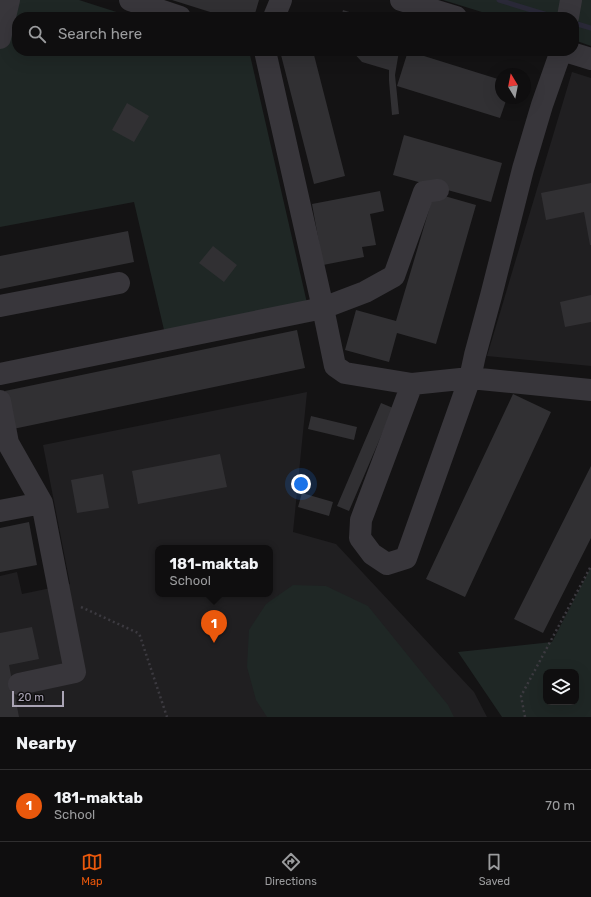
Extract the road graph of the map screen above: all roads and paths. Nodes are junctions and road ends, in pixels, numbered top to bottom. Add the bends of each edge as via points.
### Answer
1 (9, 0) edge
2 (130, 0) edge
3 (281, 0) edge
4 (401, 0) edge
5 (571, 0) edge
6 (165, 12) edge
7 (276, 12) edge
8 (440, 12) edge
9 (569, 12) edge
10 (0, 38) edge
11 (579, 55) edge
12 (266, 56) edge
13 (559, 56) edge
14 (591, 59) edge
15 (438, 190) dead end
16 (119, 283) dead end
17 (0, 306) edge
18 (323, 308) junction
19 (0, 374) edge
20 (470, 378) junction
21 (412, 384) junction
22 (591, 390) edge
23 (0, 401) edge
24 (4, 443) edge
25 (42, 502) junction
26 (0, 511) edge
27 (591, 566) edge
28 (61, 598) junction
29 (19, 684) dead end
30 (167, 717) edge
31 (525, 717) edge

1 - 10 street
2 - 6 street
3 - 7 street
4 - 8 street
5 - 9 street
11 - 14 street
12 - 18 street
13 - 20 street via 523,169
15 - 18 street via 424,192 394,276 365,292
16 - 17 street
18 - 19 street
18 - 21 street via 335,366 345,373
20 - 21 street
20 - 21 street via 406,558 387,564 372,554 360,538 361,520
20 - 22 street
23 - 24 street
24 - 25 street
25 - 26 street
25 - 28 street
27 - 31 path via 521,696
28 - 29 street via 75,672
28 - 30 path via 138,633

